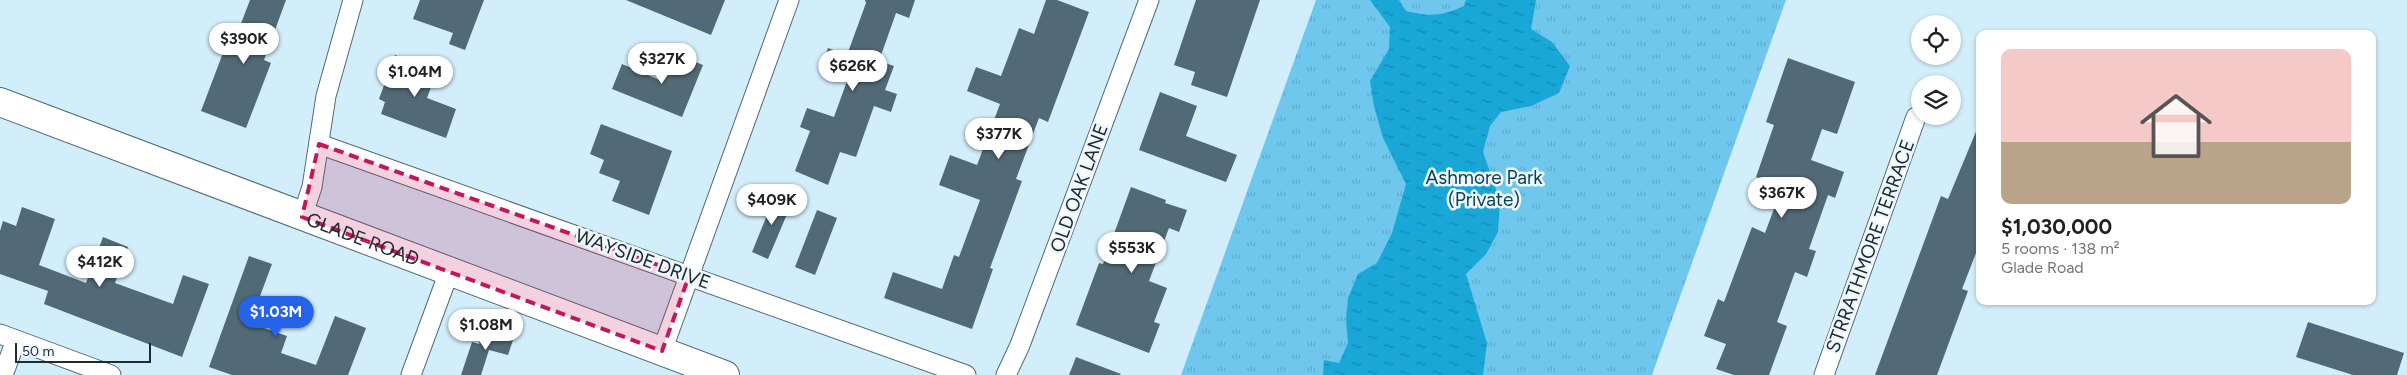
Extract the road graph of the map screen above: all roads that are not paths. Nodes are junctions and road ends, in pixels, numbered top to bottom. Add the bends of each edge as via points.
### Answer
1 (353, 0) edge
2 (789, 0) edge
3 (1149, 0) edge
4 (0, 102) edge
5 (1913, 125) edge
6 (319, 144) junction
7 (302, 217) junction
8 (449, 272) junction
9 (689, 276) junction
10 (8, 337) edge
11 (662, 351) junction
12 (3, 375) edge
13 (111, 375) edge
14 (411, 375) edge
15 (725, 375) edge
16 (966, 375) edge
17 (1006, 375) edge
18 (1824, 375) edge

1 - 6 street via 326,96
2 - 9 street
3 - 17 street, OLD OAK LANE via 1020,346
4 - 7 main road, GLADE ROAD
5 - 18 street, STRRATHMORE TERRACE
6 - 7 street via 312,187
6 - 9 street, WAYSIDE DRIVE
7 - 8 main road, GLADE ROAD
8 - 11 main road, GLADE ROAD
8 - 14 street
9 - 11 street
9 - 16 street, WAYSIDE DRIVE
10 - 12 street
10 - 13 street
11 - 15 main road, GLADE ROAD

